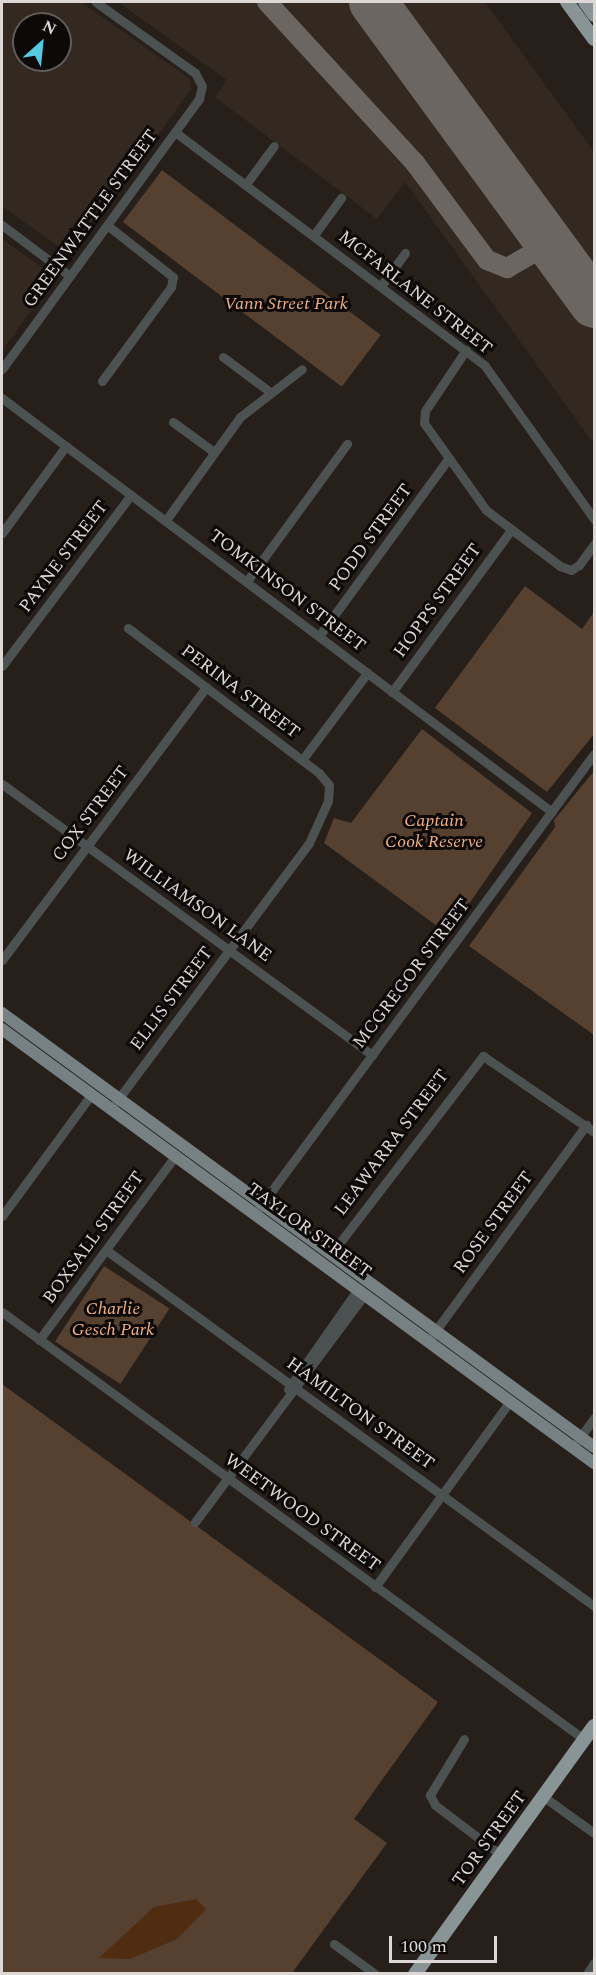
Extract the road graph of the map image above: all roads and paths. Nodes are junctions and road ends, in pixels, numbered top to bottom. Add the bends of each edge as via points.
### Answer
1 (96, 2) edge
2 (567, 2) edge
3 (585, 2) edge
4 (594, 15) edge
5 (594, 39) edge
6 (175, 132) junction
7 (274, 146) dead end
8 (246, 184) junction
9 (341, 198) dead end
10 (2, 225) edge
11 (107, 225) junction
12 (314, 236) junction
13 (405, 253) dead end
14 (70, 276) junction
15 (381, 286) junction
16 (466, 350) junction
17 (223, 357) dead end
18 (2, 369) edge
19 (302, 369) dead end
20 (102, 381) dead end
21 (270, 392) junction
22 (2, 398) edge
23 (173, 422) dead end
24 (347, 444) dead end
25 (66, 446) junction
26 (214, 452) junction
27 (449, 458) junction
28 (131, 495) junction
29 (594, 519) edge
30 (166, 520) junction
31 (511, 530) junction
32 (2, 533) edge
33 (594, 544) edge
34 (247, 581) junction
35 (128, 628) dead end
36 (319, 636) junction
37 (2, 666) edge
38 (367, 673) junction
39 (206, 687) junction
40 (392, 692) junction
41 (594, 753) edge
42 (302, 760) junction
43 (2, 784) edge
44 (329, 785) joint
45 (552, 812) junction
46 (88, 846) junction
47 (229, 950) junction
48 (2, 960) edge
49 (2, 1013) edge
50 (2, 1028) edge
51 (372, 1055) junction
52 (91, 1095) junction
53 (114, 1104) junction
54 (586, 1125) junction
55 (594, 1132) edge
56 (175, 1156) junction
57 (258, 1209) junction
58 (2, 1216) edge
59 (106, 1250) junction
60 (331, 1254) junction
61 (362, 1292) junction
62 (2, 1312) edge
63 (436, 1330) junction
64 (39, 1340) junction
65 (428, 1341) junction
66 (293, 1386) junction
67 (510, 1401) junction
68 (594, 1418) edge
69 (577, 1442) junction
70 (594, 1447) edge
71 (594, 1463) edge
72 (226, 1478) junction
73 (442, 1494) junction
74 (195, 1522) dead end
75 (375, 1587) junction
76 (594, 1606) edge
77 (594, 1726) edge
78 (464, 1739) dead end
79 (585, 1740) junction
80 (544, 1797) junction
81 (594, 1833) edge
82 (501, 1855) junction
83 (334, 1944) dead end
84 (594, 1963) edge
85 (375, 1974) edge
86 (415, 1974) edge
87 (587, 1974) edge

1 - 6 street, GREENWATTLE STREET via 195,73 202,86
2 - 5 highway
3 - 4 highway
6 - 8 street, MCFARLANE STREET
6 - 11 street, GREENWATTLE STREET
7 - 8 street
8 - 12 street, MCFARLANE STREET
9 - 12 street
10 - 14 street
11 - 14 street, GREENWATTLE STREET
11 - 20 street via 173,277 171,287
12 - 15 street, MCFARLANE STREET
13 - 15 street
14 - 18 street, GREENWATTLE STREET
15 - 16 street, MCFARLANE STREET
16 - 27 street via 425,411 424,423
16 - 29 street, MCFARLANE STREET via 484,366
17 - 21 street
19 - 21 street
21 - 26 street via 240,417
22 - 25 street, TOMKINSON STREET
23 - 26 street
24 - 34 street
25 - 28 street, TOMKINSON STREET
25 - 32 street
26 - 30 street
27 - 31 street via 486,510
27 - 36 street, PODD STREET
28 - 30 street, TOMKINSON STREET
28 - 37 street, PAYNE STREET
30 - 34 street, TOMKINSON STREET
31 - 33 street via 571,570
31 - 40 street, HOPPS STREET
34 - 36 street, TOMKINSON STREET
35 - 39 street, PERINA STREET
36 - 38 street, TOMKINSON STREET
38 - 40 street, TOMKINSON STREET
38 - 42 street
39 - 42 street, PERINA STREET
39 - 46 street, COX STREET
40 - 45 street, TOMKINSON STREET
41 - 45 street, MCGREGOR STREET
42 - 44 street, PERINA STREET
43 - 46 street, WILLIAMSON LANE
44 - 47 street, ELLIS STREET via 317,831
45 - 51 street, MCGREGOR STREET
46 - 47 street, WILLIAMSON LANE
46 - 48 street, COX STREET
47 - 51 street, WILLIAMSON LANE
47 - 53 street, ELLIS STREET
49 - 53 main road, TAYLOR STREET
50 - 52 main road, TAYLOR STREET
51 - 57 street, MCGREGOR STREET
52 - 53 main road, TAYLOR STREET
52 - 58 street
53 - 56 main road, TAYLOR STREET
53 - 57 main road, TAYLOR STREET
54 - 55 street
54 - 60 street, LEAWARRA STREET via 483,1056
54 - 63 street, ROSE STREET
56 - 57 main road, TAYLOR STREET
56 - 59 street, BOXSALL STREET
57 - 60 main road, TAYLOR STREET
57 - 61 main road, TAYLOR STREET
59 - 64 street, BOXSALL STREET
59 - 66 street, HAMILTON STREET
60 - 63 main road, TAYLOR STREET
61 - 65 main road, TAYLOR STREET
61 - 66 street
62 - 64 street, WEETWOOD STREET
63 - 65 street, ROSE STREET
63 - 69 main road, TAYLOR STREET
64 - 72 street, WEETWOOD STREET
65 - 67 main road, TAYLOR STREET
66 - 72 street
66 - 73 street, HAMILTON STREET
67 - 69 main road, TAYLOR STREET
67 - 73 street
68 - 69 street
69 - 70 main road, TAYLOR STREET
69 - 71 main road, TAYLOR STREET
72 - 74 street
72 - 75 street, WEETWOOD STREET
73 - 75 street
73 - 76 street, HAMILTON STREET
75 - 79 street, WEETWOOD STREET
77 - 79 highway, TOR STREET
78 - 82 street via 430,1795 435,1805
79 - 80 highway, TOR STREET
80 - 81 street
80 - 82 highway, TOR STREET
82 - 86 highway, TOR STREET
83 - 85 street
84 - 87 street

